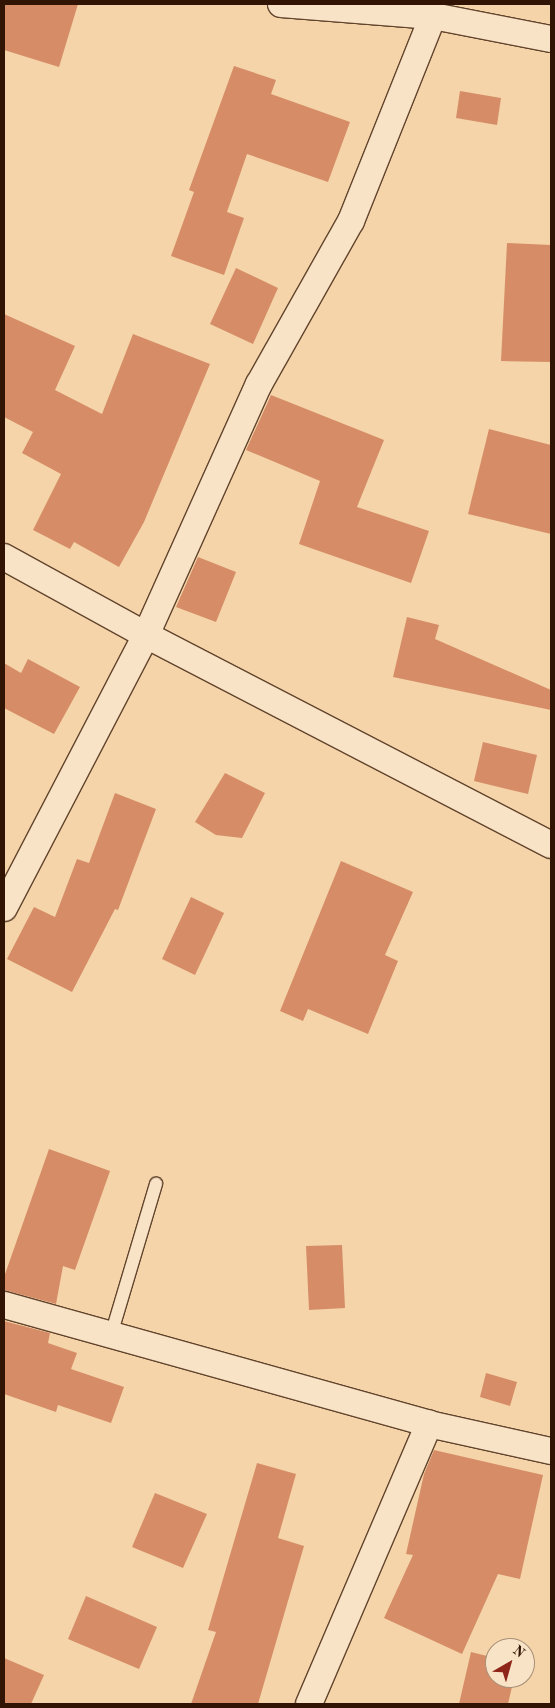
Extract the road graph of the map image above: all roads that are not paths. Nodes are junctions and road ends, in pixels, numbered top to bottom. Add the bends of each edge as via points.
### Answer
1 (281, 4) edge
2 (433, 16) junction
3 (551, 39) edge
4 (4, 557) edge
5 (146, 635) junction
6 (551, 845) edge
7 (4, 908) edge
8 (156, 1184) dead end
9 (4, 1305) edge
10 (111, 1335) junction
11 (429, 1424) junction
12 (551, 1451) edge
13 (309, 1704) edge

1 - 2 street
2 - 3 street
2 - 5 street via 351,221 259,384
4 - 5 street
5 - 6 street
5 - 7 street
8 - 10 lane
9 - 10 street
10 - 11 street
11 - 12 street
11 - 13 street

